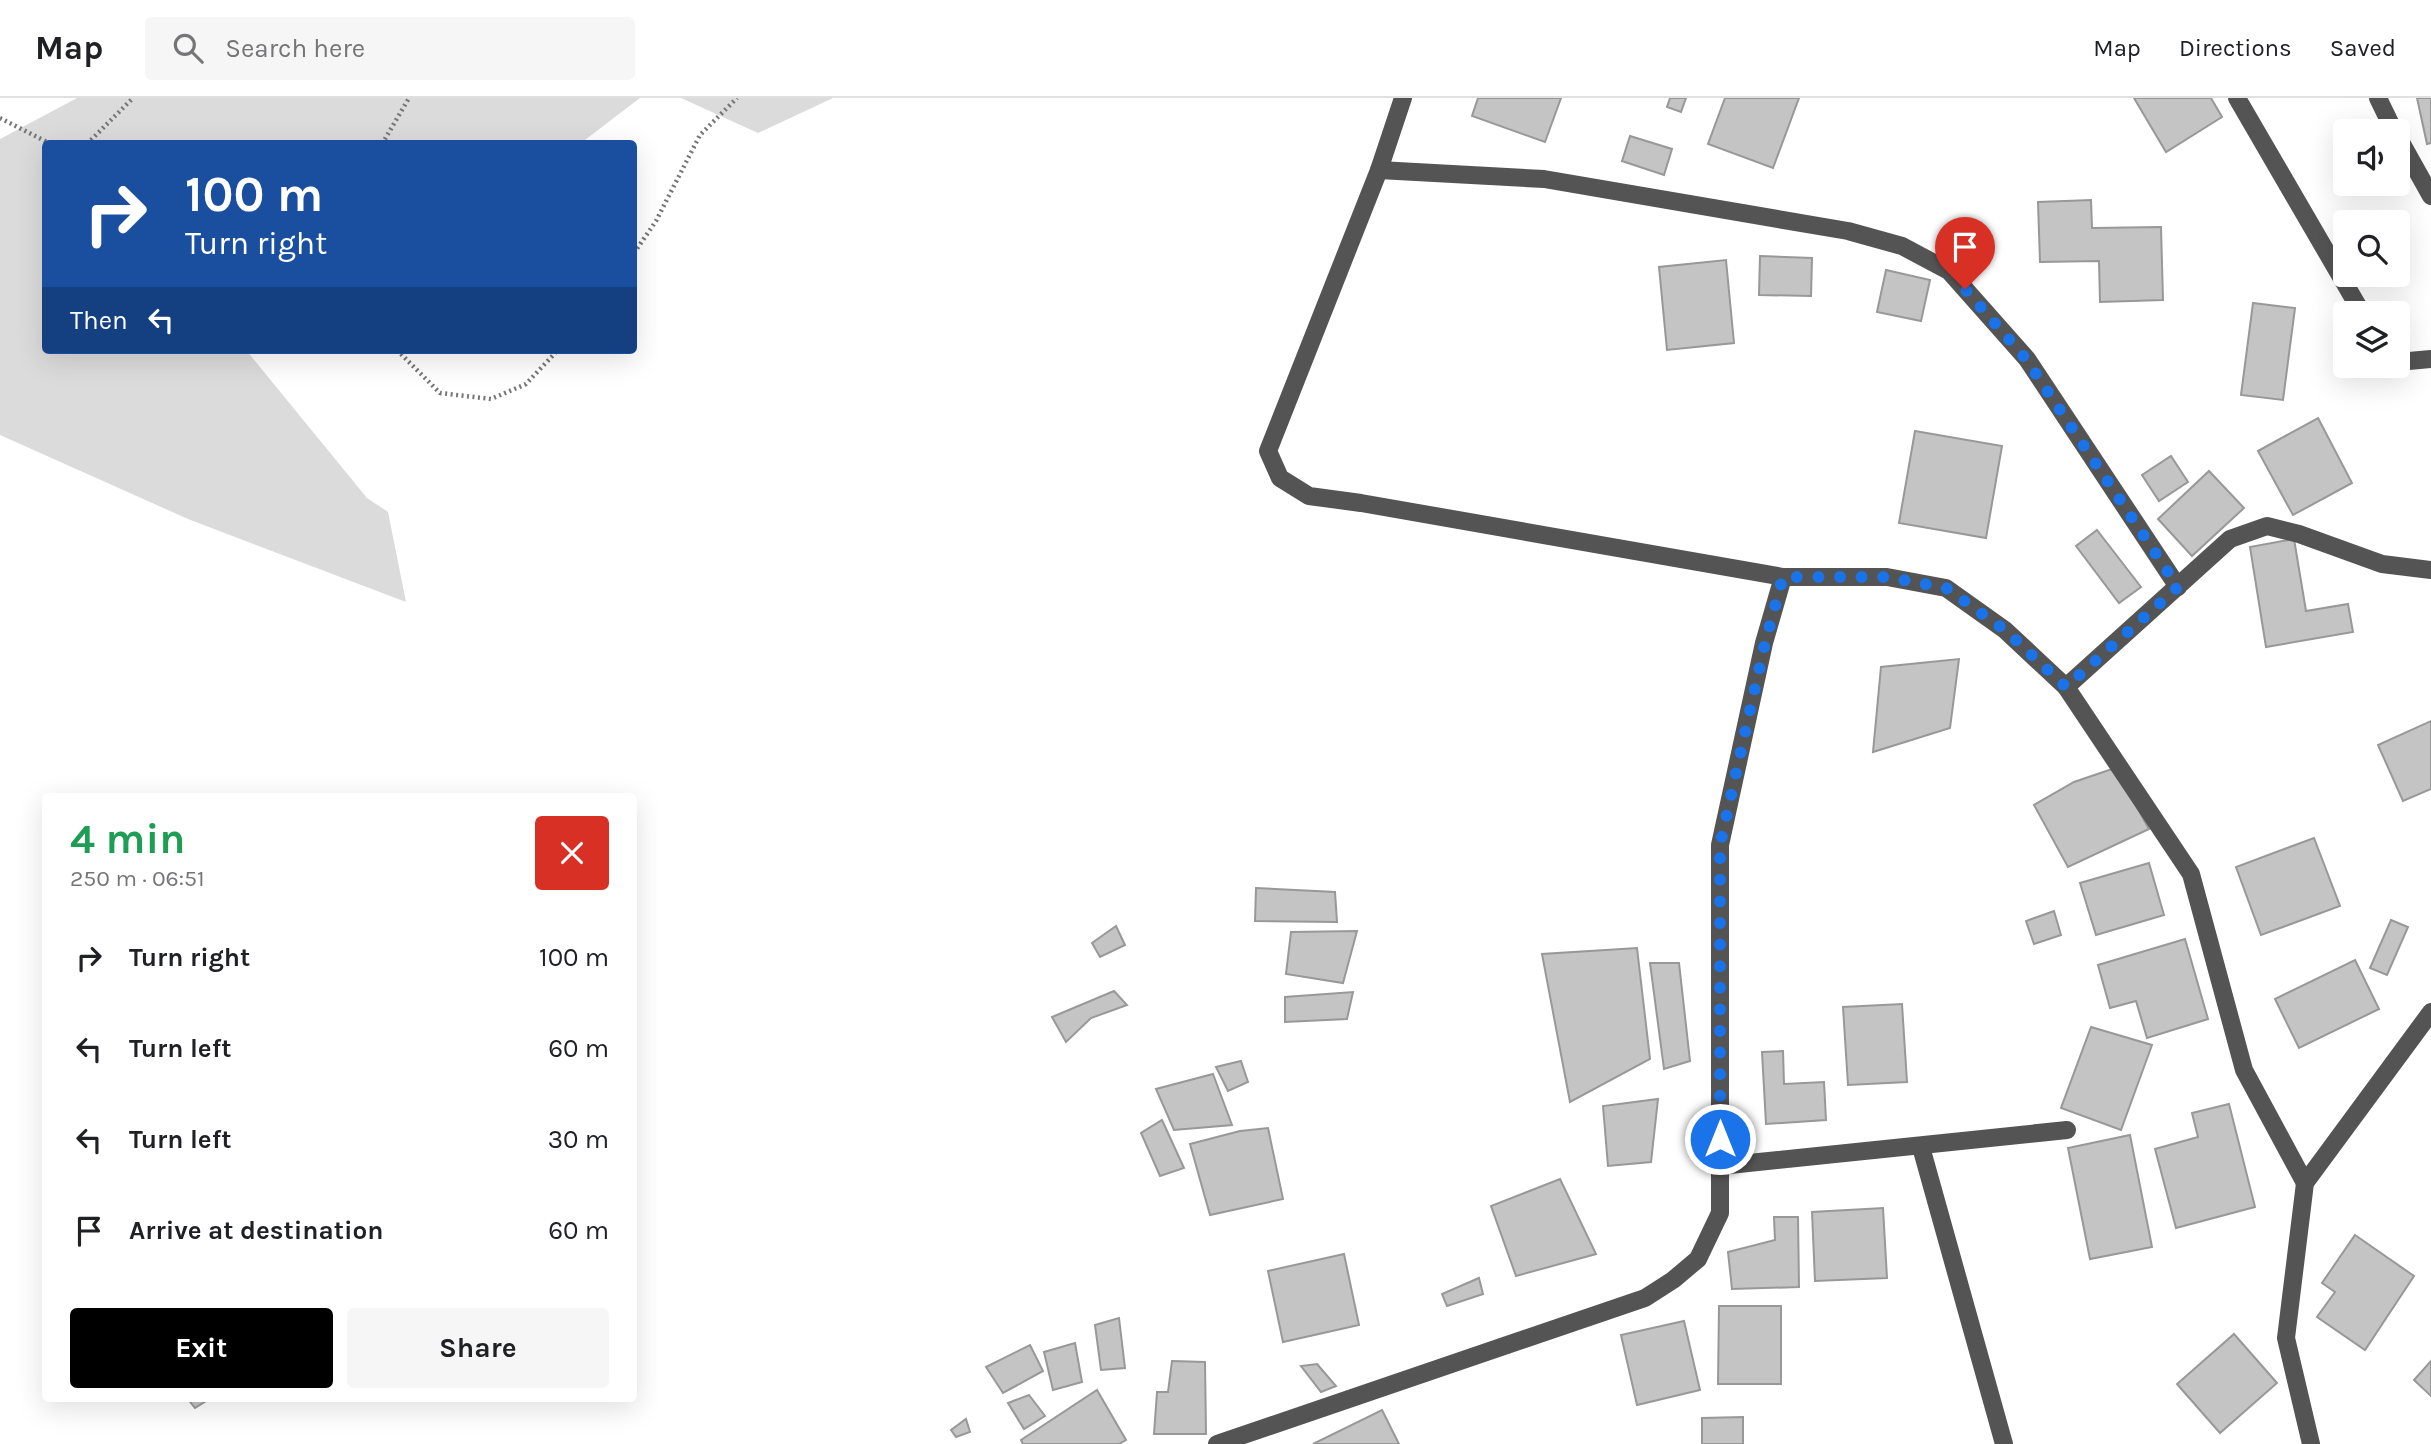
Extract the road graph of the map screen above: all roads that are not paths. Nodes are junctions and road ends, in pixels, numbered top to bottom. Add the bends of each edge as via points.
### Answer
1 (1403, 98) edge
2 (2237, 98) edge
3 (2378, 98) edge
4 (2388, 119) edge
5 (2410, 158) edge
6 (1379, 170) junction
7 (2431, 196) edge
8 (2355, 301) edge
9 (2431, 359) edge
10 (2410, 361) edge
11 (2431, 570) edge
12 (1783, 577) junction
13 (2178, 587) junction
14 (2066, 687) junction
15 (2431, 1012) edge
16 (2067, 1130) dead end
17 (1921, 1147) junction
18 (1720, 1166) junction
19 (2305, 1183) junction
20 (1217, 1444) edge
21 (2004, 1444) edge
22 (2311, 1444) edge

1 - 6 street
2 - 8 street
3 - 4 street
5 - 7 street
6 - 12 street via 1268,451 1280,478 1309,496
6 - 13 street via 1544,179 1847,231 1902,246 1950,271 2026,359
9 - 10 street
11 - 13 street via 2382,564 2267,526 2230,539
12 - 14 street via 1887,577 1946,588 2005,630
12 - 18 street via 1720,845
13 - 14 street
14 - 19 street via 2191,874 2244,1070
15 - 19 street
16 - 17 street
17 - 18 street
17 - 21 street
18 - 20 street via 1720,1213 1698,1259 1645,1298
19 - 22 street via 2286,1338

